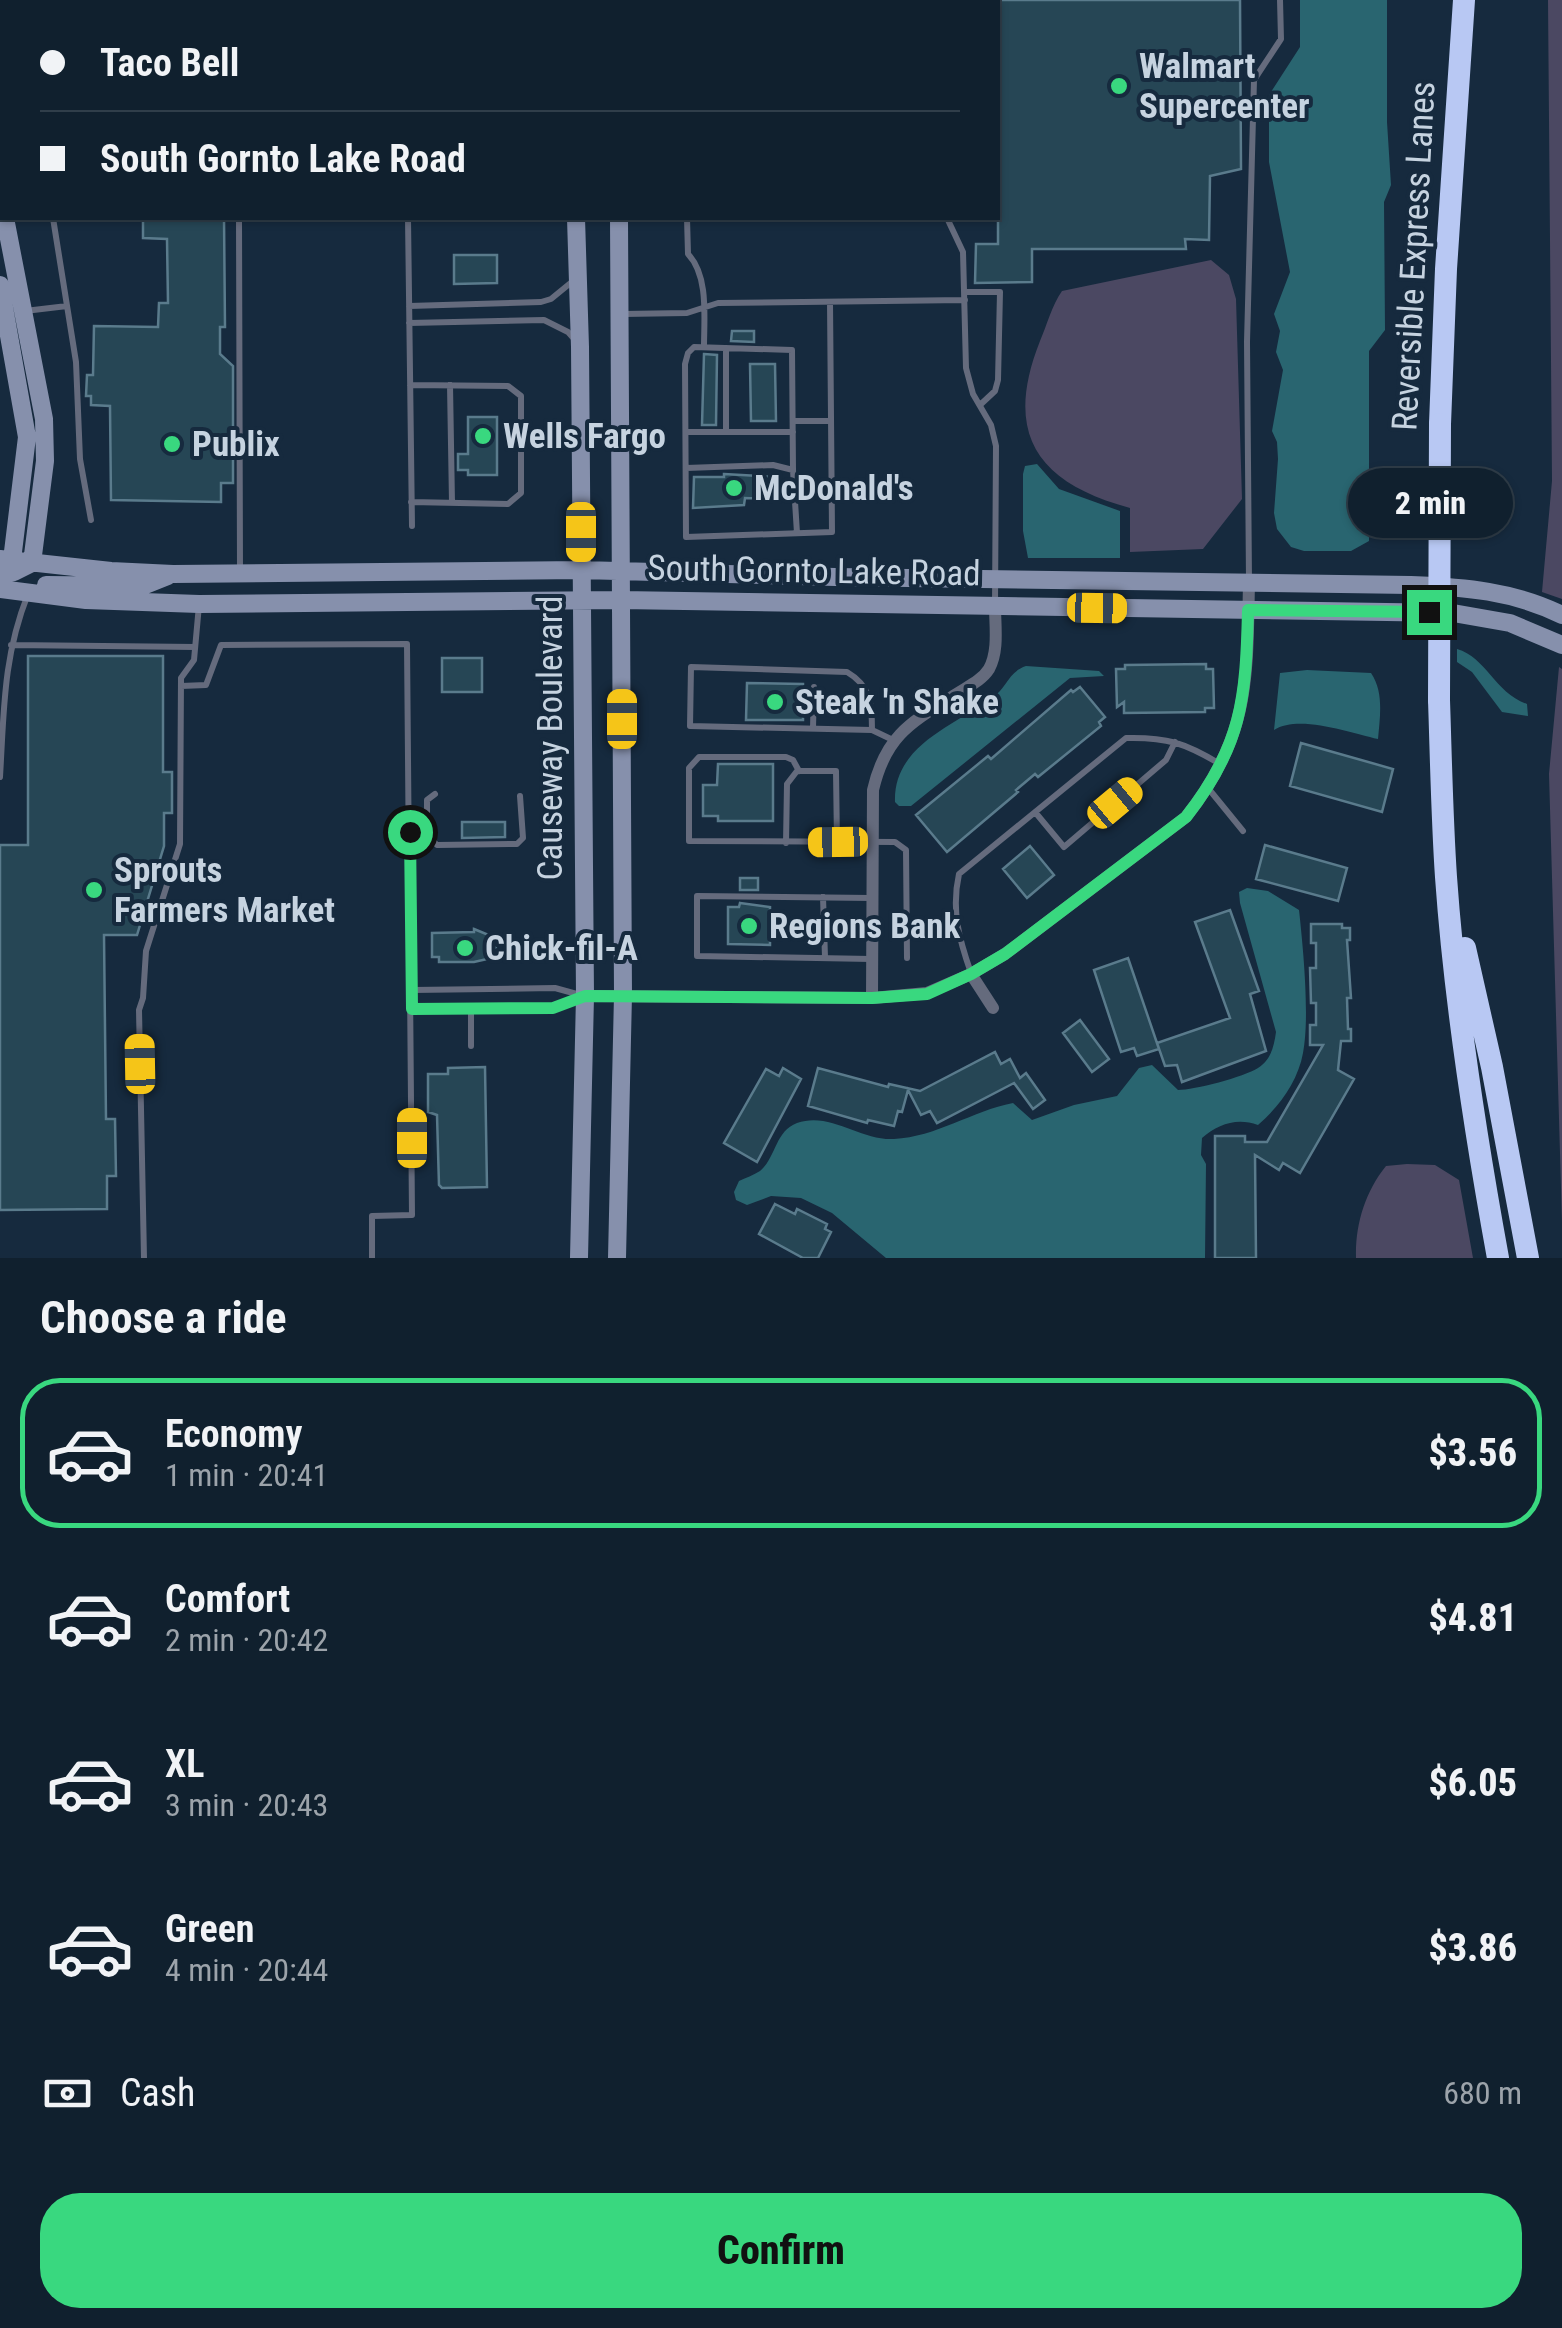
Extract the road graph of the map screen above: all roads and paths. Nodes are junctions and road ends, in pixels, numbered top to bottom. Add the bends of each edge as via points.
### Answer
1 (1280, 0) edge
2 (1464, 0) edge
3 (6, 220) edge
4 (53, 220) edge
5 (238, 220) edge
6 (408, 220) edge
7 (576, 220) edge
8 (619, 220) edge
9 (687, 220) edge
10 (948, 220) edge
11 (0, 247) edge
12 (578, 277) junction
13 (0, 285) edge
14 (965, 296) junction
15 (830, 302) junction
16 (67, 306) junction
17 (409, 306) junction
18 (704, 307) junction
19 (25, 311) junction
20 (620, 314) junction
21 (409, 323) junction
22 (580, 346) junction
23 (704, 347) junction
24 (726, 348) junction
25 (410, 385) junction
26 (450, 386) junction
27 (980, 405) junction
28 (793, 421) junction
29 (831, 421) junction
30 (686, 432) junction
31 (726, 432) junction
32 (793, 432) junction
33 (686, 468) junction
34 (793, 470) junction
35 (411, 502) junction
36 (452, 503) junction
37 (90, 520) dead end
38 (412, 526) dead end
39 (797, 533) junction
40 (32, 563) junction
41 (4, 564) edge
42 (582, 570) junction
43 (621, 572) junction
44 (240, 573) junction
45 (173, 574) junction
46 (996, 578) junction
47 (1249, 582) junction
48 (0, 588) edge
49 (28, 593) junction
50 (621, 600) junction
51 (582, 602) junction
52 (199, 604) junction
53 (996, 606) junction
54 (1248, 610) junction
55 (1562, 614) edge
56 (12, 645) junction
57 (1562, 645) edge
58 (195, 647) junction
59 (181, 686) junction
60 (814, 688) dead end
61 (813, 728) junction
62 (872, 730) junction
63 (892, 740) junction
64 (1176, 742) junction
65 (1221, 765) junction
66 (799, 771) junction
67 (0, 777) edge
68 (1208, 788) junction
69 (435, 794) dead end
70 (520, 796) dead end
71 (1036, 812) junction
72 (1443, 815) junction
73 (1243, 831) dead end
74 (838, 842) junction
75 (872, 842) junction
76 (786, 843) junction
77 (823, 896) junction
78 (872, 898) junction
79 (825, 956) junction
80 (907, 958) dead end
81 (872, 959) junction
82 (971, 974) junction
83 (412, 990) junction
84 (623, 995) junction
85 (585, 996) junction
86 (872, 998) junction
87 (472, 1008) junction
88 (994, 1008) dead end
89 (412, 1009) junction
90 (471, 1046) dead end
91 (144, 1258) edge
92 (372, 1258) edge
93 (579, 1258) edge
94 (618, 1258) edge
95 (1498, 1258) edge
96 (1528, 1258) edge

1 - 47 lane via 1280,39 1254,80
2 - 72 highway, Reversible Express Lanes, bridge via 1441,380
3 - 19 street
4 - 16 lane
5 - 44 lane
6 - 17 lane
7 - 12 street, Causeway Boulevard
8 - 20 street, Causeway Boulevard
9 - 18 lane via 688,254 697,264
10 - 14 lane via 963,252
11 - 19 street via 10,291
12 - 17 lane via 541,302
12 - 22 street, Causeway Boulevard
13 - 41 street via 27,436
14 - 15 lane
14 - 27 lane via 966,368
14 - 27 lane via 1000,292 998,380
15 - 18 lane
15 - 29 lane
16 - 19 lane
16 - 37 lane
17 - 21 lane
18 - 20 lane
18 - 23 lane
19 - 40 street via 46,439
20 - 43 street, Causeway Boulevard
21 - 22 lane via 544,320
21 - 25 lane
22 - 42 street, Causeway Boulevard
23 - 24 lane
23 - 30 lane via 694,347 685,364
24 - 28 lane via 792,350
24 - 31 lane
25 - 26 lane
25 - 35 lane
26 - 36 lane
26 - 36 lane via 508,386 521,396 521,493 508,504
27 - 46 lane via 996,446
28 - 29 lane
28 - 32 lane
29 - 39 lane via 832,532
30 - 31 lane
30 - 33 lane
31 - 32 lane
32 - 34 lane
33 - 34 lane
33 - 39 lane via 686,537
34 - 39 lane
35 - 36 lane
35 - 38 lane
40 - 41 street, South Gornto Lake Road
40 - 45 street, South Gornto Lake Road
42 - 43 street, South Gornto Lake Road
42 - 44 street, South Gornto Lake Road
42 - 51 street, Causeway Boulevard
43 - 46 street, South Gornto Lake Road
43 - 50 street, Causeway Boulevard
44 - 45 street, South Gornto Lake Road
45 - 49 street via 143,586 48,585
46 - 47 street, South Gornto Lake Road
46 - 53 lane
47 - 54 street
47 - 55 street, South Gornto Lake Road via 1465,587
48 - 49 street, South Gornto Lake Road
49 - 52 street, South Gornto Lake Road
49 - 56 lane
50 - 51 street, South Gornto Lake Road
50 - 53 street, South Gornto Lake Road
50 - 84 street, Causeway Boulevard
51 - 52 street, South Gornto Lake Road
51 - 85 street, Causeway Boulevard
52 - 58 lane
53 - 54 street, South Gornto Lake Road
53 - 63 street via 995,649 982,678
54 - 57 street, South Gornto Lake Road via 1464,614 1510,623
54 - 65 street via 1243,707
56 - 58 lane
56 - 67 lane
58 - 59 lane
59 - 83 lane via 206,686 221,645 407,644
59 - 91 lane via 180,844 146,952 139,1010
60 - 61 lane
61 - 62 lane
61 - 62 lane via 690,726 690,667 847,672 866,687
62 - 63 lane
63 - 75 street via 872,790
64 - 65 lane
64 - 71 lane via 1126,738
64 - 71 lane via 1166,760 1064,846
65 - 68 street
66 - 74 lane via 836,771
66 - 76 lane via 786,784
66 - 76 lane via 786,756 706,755 689,768 689,841
68 - 73 lane
68 - 82 street via 1186,817
69 - 70 lane via 427,800 427,835 437,845 518,844
71 - 82 lane via 959,874 958,936
72 - 95 highway, Reversible Express Lanes via 1464,1056
72 - 96 highway, Reversible Express Lanes
74 - 75 lane
74 - 76 lane
75 - 78 street
75 - 80 lane via 895,842 906,850
77 - 78 lane
77 - 79 lane
77 - 79 lane via 697,896 697,956
78 - 81 street
79 - 81 lane
81 - 86 street
82 - 86 street via 927,994
82 - 88 street
83 - 85 lane via 555,988
83 - 89 lane
84 - 85 street
84 - 86 street
84 - 94 street, Causeway Boulevard
85 - 87 lane via 553,1008
85 - 93 street, Causeway Boulevard
87 - 89 lane
87 - 90 lane
89 - 92 lane via 412,1215 372,1216

